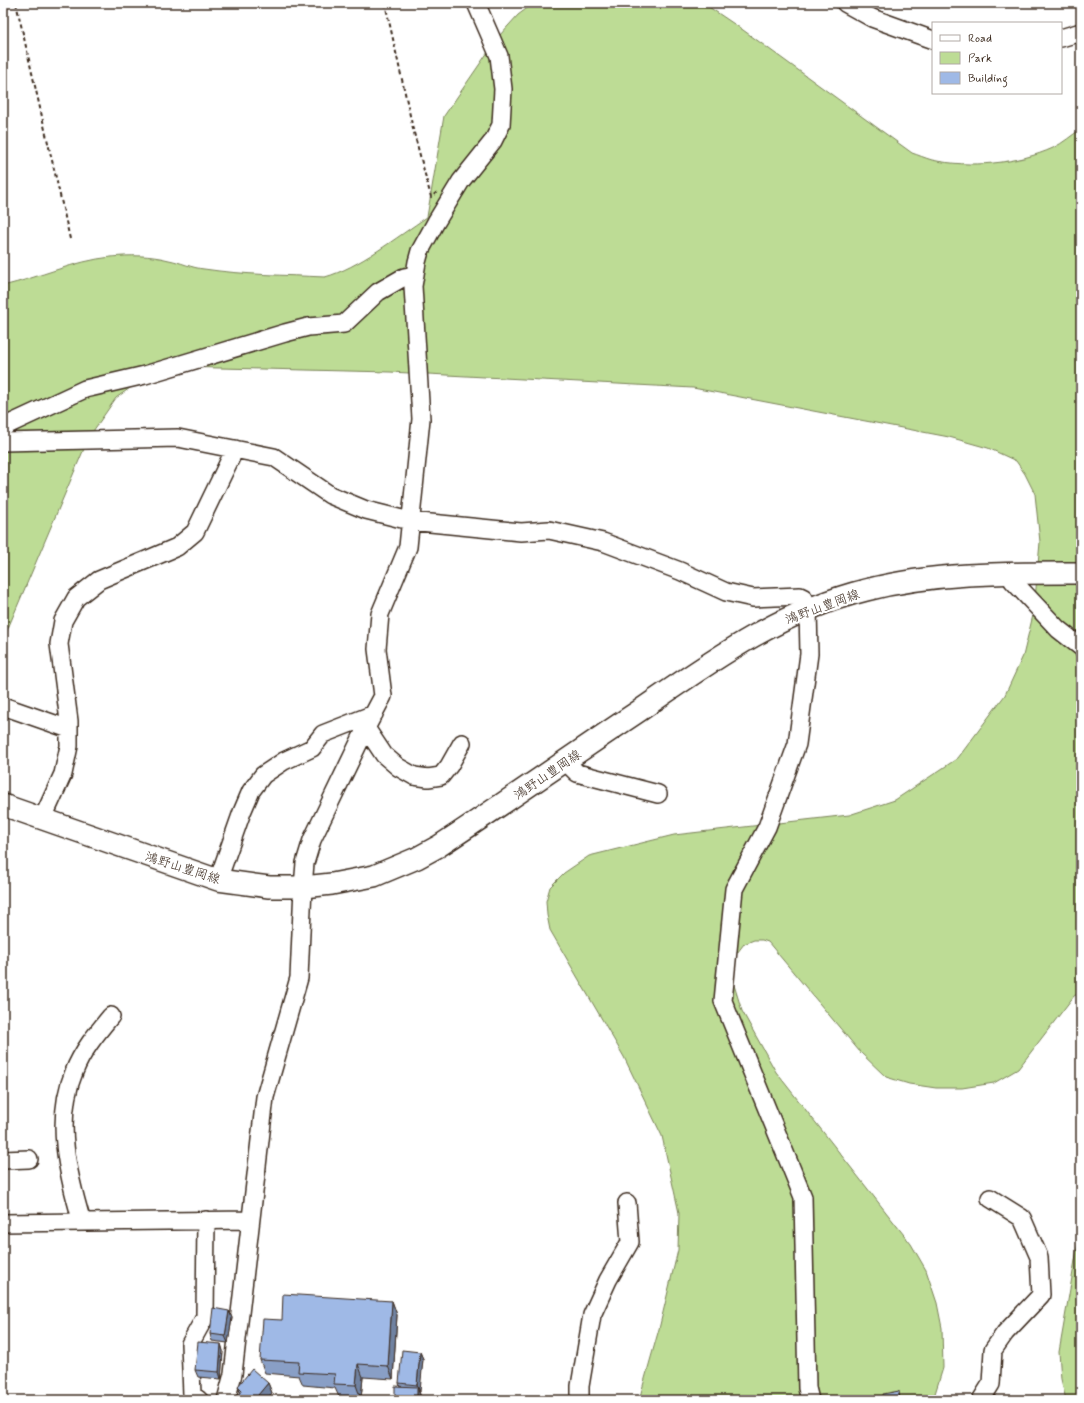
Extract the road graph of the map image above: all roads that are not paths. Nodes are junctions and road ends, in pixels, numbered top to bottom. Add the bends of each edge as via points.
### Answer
1 (476, 3) edge
2 (845, 3) edge
3 (1081, 32) edge
4 (1062, 38) edge
5 (932, 40) edge
6 (415, 274) junction
7 (3, 427) edge
8 (3, 442) edge
9 (235, 449) junction
10 (410, 521) junction
11 (1009, 572) junction
12 (1081, 573) edge
13 (808, 609) junction
14 (1081, 647) edge
15 (3, 706) edge
16 (370, 721) junction
17 (69, 729) junction
18 (462, 743) dead end
19 (564, 761) junction
20 (658, 794) dead end
21 (5, 810) edge
22 (42, 818) junction
23 (218, 880) junction
24 (302, 888) junction
25 (111, 1016) dead end
26 (3, 1160) edge
27 (29, 1160) dead end
28 (990, 1198) dead end
29 (628, 1202) dead end
30 (206, 1220) junction
31 (250, 1220) junction
32 (82, 1222) junction
33 (3, 1223) edge
34 (199, 1400) edge
35 (226, 1400) edge
36 (580, 1400) edge
37 (810, 1400) edge
38 (981, 1400) edge

1 - 6 street via 499,56 503,89 501,125 493,141 462,181 436,222 420,252
2 - 5 street via 872,18
3 - 4 street
6 - 7 street via 404,277 378,292 344,324 308,327 145,375 85,389
6 - 10 street via 415,324 421,419
8 - 9 street via 178,438
9 - 10 street via 274,456 330,494 366,510
9 - 17 street via 195,532 176,547 99,580 76,598 63,621 59,644
10 - 13 street via 521,532 549,530 604,542 726,592 753,598 800,596 804,598
10 - 16 street via 408,547 380,614 377,649 383,696
11 - 12 main road, 鴻野山豊岡線
11 - 13 main road, 鴻野山豊岡線 via 955,575 903,582 834,599
11 - 14 street via 1013,581 1058,629
13 - 19 main road, 鴻野山豊岡線 via 758,632
13 - 37 street via 809,654 797,744 767,827 734,889 722,1001 803,1197 807,1388
15 - 17 street
16 - 18 street via 384,755 414,776 440,776
16 - 23 street via 323,734 312,748 284,761 263,776 242,812
16 - 24 street via 312,840
17 - 22 street via 69,746 63,774
19 - 20 street via 577,773
19 - 24 main road, 鴻野山豊岡線 via 452,838 417,858 374,876
21 - 22 main road, 鴻野山豊岡線
22 - 23 main road, 鴻野山豊岡線
23 - 24 main road, 鴻野山豊岡線 via 269,887
24 - 31 street via 299,978 265,1096
25 - 32 street via 88,1046 74,1071 64,1114 70,1182
26 - 27 street
28 - 38 street via 1022,1218 1039,1258 1041,1295 1005,1333 993,1350 991,1384
29 - 36 street via 630,1242 592,1315
30 - 31 street
30 - 32 street
30 - 34 street via 205,1317 190,1344 192,1395
31 - 35 street via 233,1374
32 - 33 street

